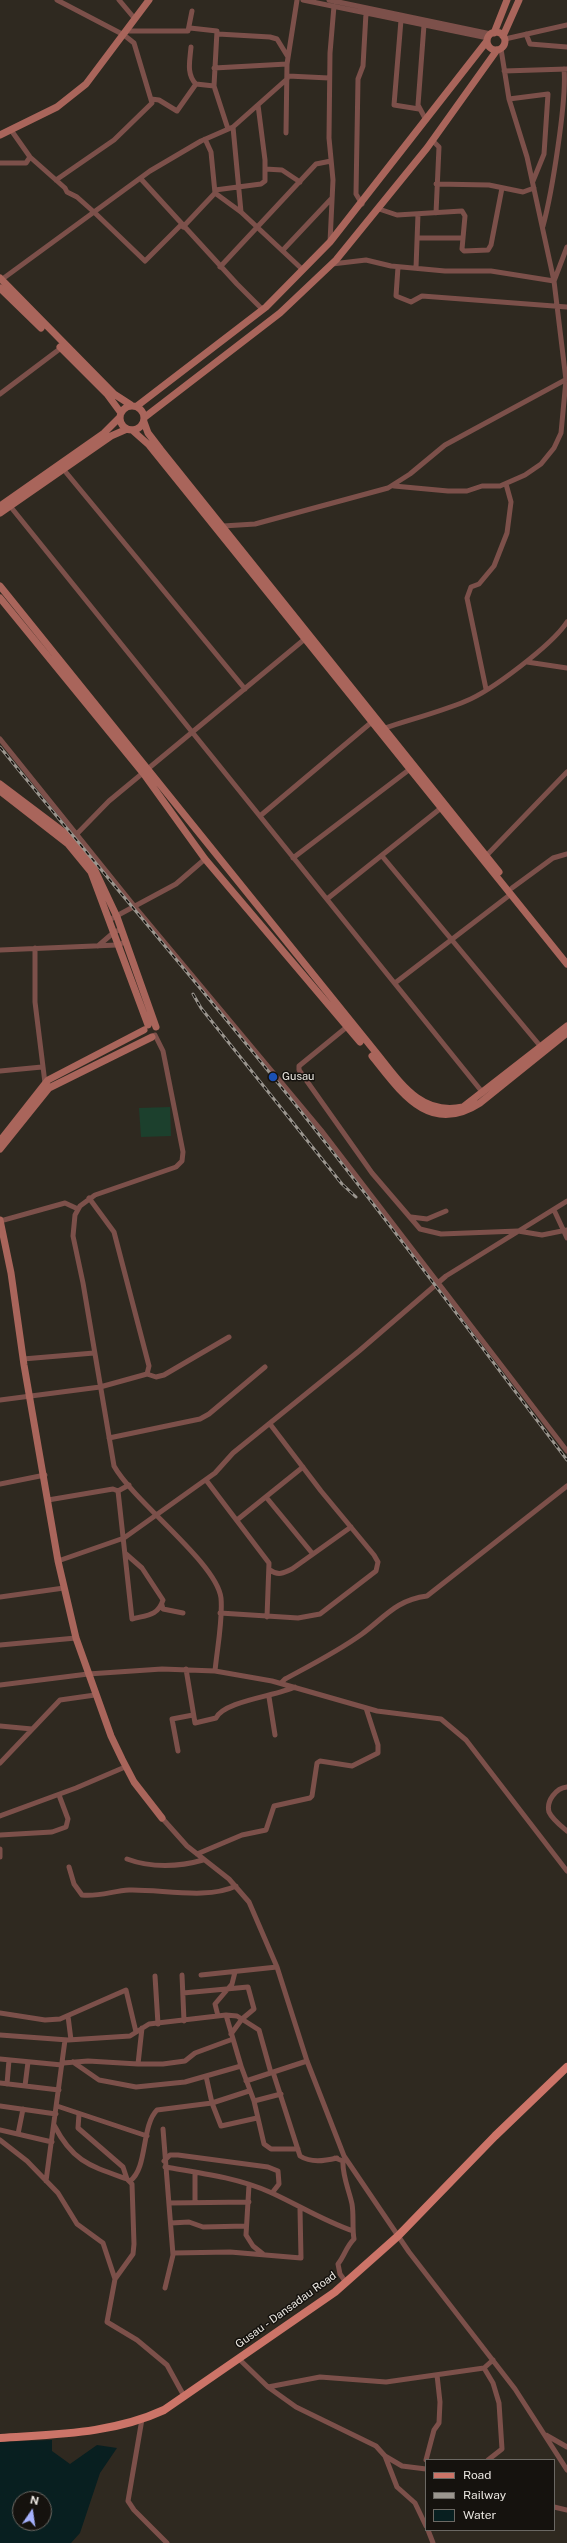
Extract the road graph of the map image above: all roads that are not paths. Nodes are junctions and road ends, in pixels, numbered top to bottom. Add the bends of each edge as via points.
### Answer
1 (57, 0) edge
2 (119, 0) edge
3 (149, 0) edge
4 (297, 0) edge
5 (303, 0) edge
6 (329, 0) edge
7 (507, 0) edge
8 (519, 0) edge
9 (334, 6) junction
10 (192, 11) dead end
11 (366, 13) junction
12 (135, 19) junction
13 (401, 20) junction
14 (424, 25) junction
15 (567, 25) edge
16 (190, 28) junction
17 (125, 33) junction
18 (218, 34) junction
19 (526, 34) junction
20 (490, 37) junction
21 (504, 38) junction
22 (191, 47) dead end
23 (567, 48) edge
24 (499, 50) junction
25 (288, 58) junction
26 (287, 64) junction
27 (214, 68) junction
28 (566, 69) edge
29 (504, 71) junction
30 (287, 77) junction
31 (329, 78) junction
32 (196, 84) junction
33 (214, 86) junction
34 (151, 99) junction
35 (509, 99) junction
36 (258, 105) junction
37 (419, 109) junction
38 (426, 120) junction
39 (231, 128) junction
40 (11, 130) junction
41 (286, 133) dead end
42 (0, 135) edge
43 (205, 139) junction
44 (433, 141) junction
45 (30, 157) junction
46 (331, 161) junction
47 (0, 163) edge
48 (265, 169) junction
49 (141, 179) junction
50 (56, 180) junction
51 (533, 181) junction
52 (300, 182) junction
53 (436, 184) junction
54 (239, 187) junction
55 (502, 188) junction
56 (534, 188) junction
57 (215, 191) junction
58 (332, 198) junction
59 (362, 204) junction
60 (379, 210) junction
61 (241, 212) junction
62 (95, 213) junction
63 (436, 213) junction
64 (418, 214) junction
65 (182, 226) junction
66 (258, 227) junction
67 (543, 227) junction
68 (418, 238) junction
69 (462, 238) junction
70 (330, 242) junction
71 (567, 247) edge
72 (283, 250) junction
73 (332, 264) junction
74 (220, 266) junction
75 (398, 267) junction
76 (416, 268) junction
77 (303, 270) junction
78 (1, 279) edge
79 (554, 281) junction
80 (0, 288) edge
81 (557, 307) junction
82 (567, 308) edge
83 (262, 309) junction
84 (61, 348) junction
85 (566, 380) edge
86 (0, 394) edge
87 (134, 406) junction
88 (120, 415) junction
89 (145, 419) junction
90 (130, 429) junction
91 (64, 470) junction
92 (506, 484) junction
93 (394, 486) junction
94 (0, 506) edge
95 (10, 506) junction
96 (0, 513) edge
97 (223, 526) junction
98 (0, 586) edge
99 (0, 598) edge
100 (567, 622) edge
101 (306, 638) junction
102 (527, 662) junction
103 (567, 668) edge
104 (245, 689) junction
105 (486, 689) junction
106 (373, 722) junction
107 (385, 728) junction
108 (192, 732) junction
109 (0, 739) edge
110 (410, 769) junction
111 (145, 771) junction
112 (567, 772) edge
113 (0, 784) edge
114 (0, 791) edge
115 (441, 808) junction
116 (260, 816) junction
117 (72, 839) junction
118 (567, 854) edge
119 (486, 855) junction
120 (382, 856) junction
121 (294, 858) junction
122 (205, 859) junction
123 (512, 891) junction
124 (327, 899) junction
125 (135, 907) junction
126 (117, 917) junction
127 (109, 920) junction
128 (121, 929) junction
129 (113, 933) junction
130 (453, 939) junction
131 (126, 942) junction
132 (117, 945) junction
133 (98, 946) junction
134 (35, 948) junction
135 (0, 950) edge
136 (567, 956) edge
137 (567, 964) edge
138 (395, 983) junction
139 (348, 1026) junction
140 (567, 1026) edge
141 (146, 1027) junction
142 (156, 1027) junction
143 (567, 1033) edge
144 (153, 1036) junction
145 (541, 1047) junction
146 (42, 1068) junction
147 (0, 1071) edge
148 (45, 1083) junction
149 (398, 1084) junction
150 (483, 1093) junction
151 (0, 1141) edge
152 (0, 1150) edge
153 (89, 1198) junction
154 (567, 1201) edge
155 (78, 1209) junction
156 (554, 1210) junction
157 (446, 1211) dead end
158 (410, 1217) junction
159 (0, 1220) edge
160 (565, 1230) edge
161 (518, 1231) junction
162 (567, 1238) edge
163 (439, 1282) junction
164 (229, 1337) dead end
165 (94, 1353) junction
166 (23, 1359) junction
167 (265, 1367) dead end
168 (147, 1374) junction
169 (100, 1387) junction
170 (30, 1397) junction
171 (0, 1400) edge
172 (270, 1424) junction
173 (109, 1438) junction
174 (567, 1451) edge
175 (303, 1467) junction
176 (45, 1475) junction
177 (206, 1480) junction
178 (0, 1484) edge
179 (129, 1485) junction
180 (567, 1486) edge
181 (118, 1491) junction
182 (266, 1497) junction
183 (48, 1500) junction
184 (156, 1515) junction
185 (237, 1520) junction
186 (351, 1527) junction
187 (124, 1538) junction
188 (312, 1553) junction
189 (126, 1554) junction
190 (58, 1561) junction
191 (270, 1570) junction
192 (64, 1588) junction
193 (0, 1597) edge
194 (161, 1604) junction
195 (183, 1613) dead end
196 (220, 1613) junction
197 (267, 1617) junction
198 (76, 1638) junction
199 (0, 1645) edge
200 (186, 1669) junction
201 (215, 1671) junction
202 (88, 1674) junction
203 (281, 1683) junction
204 (0, 1685) edge
205 (295, 1687) junction
206 (96, 1695) junction
207 (268, 1697) junction
208 (366, 1708) junction
209 (193, 1715) junction
210 (0, 1726) edge
211 (32, 1729) junction
212 (275, 1735) dead end
213 (178, 1751) dead end
214 (0, 1763) edge
215 (125, 1767) junction
216 (567, 1787) edge
217 (59, 1795) junction
218 (0, 1816) edge
219 (162, 1818) joint
220 (567, 1831) edge
221 (0, 1835) edge
222 (0, 1849) edge
223 (197, 1854) junction
224 (0, 1857) edge
225 (127, 1859) dead end
226 (203, 1860) junction
227 (69, 1867) dead end
228 (567, 1871) edge
229 (236, 1886) junction
230 (277, 1967) junction
231 (235, 1972) junction
232 (182, 1975) dead end
233 (201, 1975) dead end
234 (155, 1976) dead end
235 (229, 1988) junction
236 (183, 1992) junction
237 (0, 2013) edge
238 (226, 2015) junction
239 (68, 2016) junction
240 (218, 2016) junction
241 (242, 2019) junction
242 (184, 2021) junction
243 (158, 2024) junction
244 (142, 2028) junction
245 (136, 2032) junction
246 (0, 2035) edge
247 (232, 2037) junction
248 (68, 2040) junction
249 (0, 2059) edge
250 (10, 2060) junction
251 (306, 2061) junction
252 (28, 2062) junction
253 (73, 2062) junction
254 (63, 2064) junction
255 (138, 2064) junction
256 (241, 2066) junction
257 (567, 2067) edge
258 (272, 2073) junction
259 (206, 2076) junction
260 (246, 2081) junction
261 (0, 2083) edge
262 (6, 2084) junction
263 (25, 2086) junction
264 (59, 2090) junction
265 (249, 2091) junction
266 (281, 2094) junction
267 (254, 2101) junction
268 (212, 2103) junction
269 (0, 2106) edge
270 (57, 2106) junction
271 (23, 2109) junction
272 (56, 2114) junction
273 (79, 2114) junction
274 (257, 2118) junction
275 (54, 2125) junction
276 (163, 2129) dead end
277 (0, 2130) edge
278 (18, 2134) junction
279 (147, 2136) junction
280 (0, 2140) edge
281 (52, 2142) junction
282 (298, 2149) junction
283 (344, 2156) junction
284 (335, 2158) junction
285 (165, 2164) junction
286 (195, 2172) junction
287 (129, 2180) junction
288 (46, 2181) junction
289 (249, 2185) junction
290 (272, 2193) junction
291 (195, 2202) junction
292 (249, 2202) junction
293 (169, 2203) junction
294 (300, 2209) junction
295 (171, 2223) junction
296 (246, 2226) junction
297 (353, 2231) junction
298 (398, 2236) junction
299 (173, 2253) junction
300 (264, 2254) junction
301 (116, 2279) junction
302 (345, 2281) junction
303 (165, 2288) dead end
304 (239, 2358) junction
305 (493, 2360) junction
306 (484, 2368) junction
307 (437, 2375) junction
308 (268, 2387) junction
309 (184, 2396) junction
310 (142, 2419) junction
311 (546, 2435) junction
312 (0, 2438) edge
313 (567, 2447) edge
314 (385, 2456) junction
315 (427, 2459) edge
316 (489, 2459) edge
317 (425, 2469) edge
318 (567, 2470) edge
319 (555, 2506) edge
320 (567, 2510) edge
321 (425, 2524) edge
322 (428, 2531) edge
323 (166, 2543) edge
324 (433, 2543) edge

1 - 17 street
2 - 12 street
3 - 12 street
4 - 25 street
5 - 9 street
6 - 20 street
7 - 20 street
8 - 21 street
9 - 11 street
9 - 31 street
10 - 16 street
11 - 13 street
11 - 59 street via 363,66 358,79 356,194
12 - 17 street
13 - 14 street
13 - 37 street via 394,105
14 - 20 street
14 - 37 street
15 - 19 street
16 - 17 street via 188,31
16 - 18 street via 214,30
17 - 34 street via 136,47
17 - 40 street via 86,84 57,107
18 - 25 street via 277,39
18 - 27 street
19 - 21 street
19 - 23 street via 530,44
20 - 21 street
20 - 24 street via 490,48
20 - 38 street
21 - 24 street via 505,45
22 - 32 street via 189,71 191,79
24 - 29 street
24 - 44 street
25 - 26 street
26 - 27 street
26 - 30 street
27 - 33 street
28 - 29 street
28 - 67 street via 566,106 552,192
29 - 35 street
30 - 31 street
30 - 36 street
30 - 41 street
31 - 46 street
32 - 33 street
32 - 34 street via 177,111 159,100
33 - 39 street
34 - 50 street via 150,108 114,140
35 - 51 street
35 - 51 street via 548,94 544,154
36 - 39 street
36 - 48 street
37 - 38 street
38 - 59 street
39 - 43 street
39 - 54 street
40 - 42 street
40 - 45 street
43 - 49 street
43 - 57 street via 211,152
44 - 53 street via 439,147
44 - 60 street
45 - 47 street via 26,163
45 - 50 street
46 - 52 street via 316,164
46 - 58 street
48 - 52 street via 282,170
48 - 54 street via 265,181 261,184
49 - 62 street
49 - 65 street
50 - 62 street via 67,192
51 - 56 street
52 - 66 street
53 - 55 street via 489,185
53 - 63 street
54 - 57 street
54 - 61 street
55 - 56 street via 524,192
55 - 69 street via 490,248 464,251
56 - 67 street
57 - 61 street
57 - 65 street
58 - 70 street
58 - 72 street
59 - 70 street
60 - 64 street via 397,215
60 - 73 street
61 - 66 street
62 - 65 street via 145,262
62 - 78 street
63 - 64 street
63 - 69 street via 462,211 465,216
64 - 68 street
65 - 74 street
66 - 72 street
66 - 74 street
67 - 79 street
68 - 69 street
68 - 76 street
70 - 77 street
71 - 79 street
72 - 77 street
73 - 75 street via 366,260
73 - 89 street via 280,313
74 - 83 street
75 - 76 street
75 - 81 street via 396,296 410,302 422,296
76 - 79 street via 491,271
77 - 83 street
78 - 87 street via 114,394
79 - 81 street
80 - 84 street
81 - 82 street
81 - 85 street
83 - 87 street
84 - 86 street
84 - 88 street via 107,394
85 - 92 street via 561,434 554,448 541,464
85 - 93 street via 445,445
87 - 88 street
87 - 89 street
88 - 90 street via 121,423
88 - 94 street via 104,433
89 - 90 street via 140,428
89 - 97 street via 146,430
90 - 91 street via 111,436
90 - 101 street via 149,444
91 - 95 street
91 - 104 street
92 - 93 street via 482,486 467,491
92 - 105 street via 511,502 507,533 494,566 479,584 471,586 467,598
93 - 97 street via 255,524
95 - 96 street
95 - 108 street
97 - 107 street
98 - 111 street
99 - 111 street
100 - 102 street via 554,638
101 - 104 street
101 - 106 street
102 - 103 street
102 - 105 street
104 - 108 street
105 - 107 street via 467,701
106 - 110 street
106 - 116 street
107 - 119 street
108 - 111 street
108 - 116 street
109 - 117 street
110 - 115 street
110 - 121 street
111 - 117 street via 109,801
111 - 122 street
111 - 149 street
112 - 119 street
113 - 117 street
114 - 117 street
115 - 120 street
115 - 123 street
116 - 121 street
117 - 125 street
117 - 126 street via 100,877
117 - 127 street via 91,872
118 - 123 street via 552,858
119 - 123 street
120 - 124 street
120 - 130 street
121 - 124 street
122 - 125 street via 176,884
122 - 139 street
123 - 130 street
123 - 136 street
123 - 137 street
124 - 138 street
125 - 126 street
125 - 163 street via 321,1130
126 - 127 street
126 - 128 street
127 - 129 street
128 - 129 street
128 - 131 street
129 - 132 street
129 - 133 street
130 - 138 street
130 - 145 street
131 - 132 street
131 - 142 street
132 - 133 street
132 - 141 street
133 - 134 street
134 - 135 street
134 - 146 street via 35,1002
138 - 150 street
139 - 149 street
139 - 158 street via 299,1066 299,1070 368,1167
140 - 145 street
141 - 142 street
141 - 144 street via 145,1034
141 - 148 street
142 - 144 street
143 - 149 street via 480,1103 459,1113 440,1114 423,1109 406,1098
144 - 152 street via 49,1088
144 - 153 street via 163,1050 183,1152 182,1161 176,1167
145 - 150 street
146 - 147 street
146 - 148 street
148 - 151 street
149 - 150 street via 422,1103 444,1109 463,1107
153 - 155 street
153 - 168 street via 114,1232 149,1366
154 - 156 street
155 - 159 street via 65,1203
155 - 165 street via 73,1236
156 - 160 street
156 - 161 street
157 - 158 street via 427,1219
158 - 161 street via 423,1231 441,1234
159 - 166 street via 11,1273
160 - 161 street via 542,1235
160 - 162 street
161 - 163 street
163 - 172 street
163 - 174 street
164 - 168 street via 164,1375 156,1377
165 - 166 street
165 - 169 street
166 - 170 street
167 - 173 street via 200,1419
168 - 169 street
169 - 170 street
169 - 173 street
170 - 171 street
170 - 176 street
172 - 175 street
172 - 177 street via 233,1453 221,1468
173 - 179 street via 114,1466
175 - 182 street
175 - 186 street
176 - 178 street
176 - 183 street
177 - 184 street
177 - 185 street
179 - 181 street
179 - 184 street
180 - 203 street via 427,1596 405,1600 362,1634
181 - 183 street via 113,1489
181 - 187 street
182 - 185 street
182 - 188 street
183 - 190 street
184 - 187 street
184 - 196 street via 193,1554 215,1583 221,1599
185 - 191 street via 264,1554
186 - 188 street
186 - 197 street via 378,1562 376,1571 320,1614 298,1618
187 - 189 street
187 - 190 street
188 - 191 street via 282,1574
189 - 194 street via 142,1568 163,1600
189 - 194 street via 132,1619 156,1614 161,1609
190 - 192 street
191 - 197 street
192 - 193 street
192 - 198 street
194 - 195 street via 163,1609
196 - 197 street
196 - 201 street
198 - 199 street
198 - 202 street
200 - 201 street
200 - 202 street
200 - 209 street
201 - 203 street
202 - 204 street
202 - 206 street
203 - 205 street
205 - 207 street
205 - 208 street
206 - 211 street via 60,1700
206 - 215 street
207 - 209 street via 234,1705 219,1712 216,1718 199,1723 195,1723
207 - 212 street
208 - 223 street via 378,1745 378,1753 352,1766 317,1762 310,1798 274,1806 266,1830 242,1835
208 - 228 street via 447,1722 466,1740
209 - 213 street via 172,1719
210 - 211 street
211 - 214 street
215 - 217 street
215 - 219 street
216 - 220 street via 561,1787 555,1792 549,1807 551,1815
217 - 218 street
217 - 221 street via 68,1819 66,1827 52,1832
219 - 223 street
222 - 224 street
223 - 226 street
225 - 226 street via 154,1865
226 - 229 street
227 - 229 street via 74,1884 82,1896 128,1890 211,1892 226,1891
229 - 230 street via 256,1914
230 - 231 street
230 - 251 street
231 - 233 street
231 - 235 street via 234,1981
232 - 236 street
234 - 243 street
235 - 236 street
235 - 240 street via 215,2004
235 - 241 street via 246,1986 249,1989 254,2008
236 - 242 street
237 - 239 street via 45,2020
238 - 240 street
238 - 241 street
238 - 247 street
239 - 245 street via 126,1990
239 - 248 street
240 - 242 street
241 - 247 street
241 - 258 street via 259,2030
242 - 243 street
243 - 244 street
244 - 245 street
244 - 255 street
245 - 248 street via 130,2036
246 - 248 street
247 - 255 street via 194,2053 185,2061
247 - 256 street
248 - 254 street
249 - 250 street
250 - 252 street
250 - 262 street
251 - 258 street
251 - 283 street
252 - 254 street
252 - 263 street
253 - 254 street
253 - 255 street
253 - 259 street via 99,2080 136,2087 186,2082
254 - 264 street
256 - 259 street
256 - 260 street
257 - 298 main road, Gusau - Dansadau Road via 495,2136
258 - 260 street
258 - 266 street
259 - 268 street
260 - 265 street
261 - 262 street
262 - 263 street
263 - 264 street
264 - 270 street
265 - 267 street
265 - 268 street
266 - 267 street
266 - 282 street
267 - 274 street
268 - 274 street via 221,2126
268 - 279 street via 157,2110 150,2119
269 - 271 street
270 - 272 street
270 - 273 street
271 - 272 street
271 - 278 street
272 - 275 street
273 - 279 street
273 - 287 street via 78,2128 123,2167
274 - 282 street via 266,2146 286,2150
275 - 281 street
275 - 287 street via 70,2150 86,2164
276 - 285 street
277 - 278 street
278 - 281 street
279 - 287 street via 137,2172
280 - 288 street via 27,2160
281 - 288 street
282 - 284 street via 300,2156 306,2160 323,2161
283 - 284 street
283 - 298 street
284 - 297 street via 343,2161 342,2170 352,2206
285 - 286 street
285 - 290 street via 170,2155 178,2155 268,2167 279,2174 279,2184
285 - 293 street
286 - 289 street
286 - 291 street
287 - 301 street via 134,2244 129,2261
288 - 301 street via 58,2193 78,2224 103,2244
289 - 290 street
289 - 292 street
290 - 294 street
291 - 292 street
291 - 293 street
292 - 296 street
293 - 295 street
294 - 297 street
294 - 300 street via 301,2258 291,2259 283,2255
295 - 296 street via 189,2222 203,2227
295 - 299 street
296 - 300 street via 246,2235 251,2243
297 - 302 street via 354,2239 346,2247 338,2264
298 - 302 main road, Gusau - Dansadau Road
298 - 305 street
299 - 300 street
299 - 303 street
301 - 309 street via 107,2322 137,2340 167,2365
302 - 304 main road, Gusau - Dansadau Road via 335,2292
304 - 308 street
304 - 309 main road, Gusau - Dansadau Road
305 - 306 street
305 - 311 street
306 - 307 street
306 - 316 street via 496,2390 502,2431 502,2449
307 - 308 street via 386,2382 320,2377
307 - 315 street via 439,2422 434,2430
308 - 314 street via 296,2407 365,2438
309 - 310 main road, Gusau - Dansadau Road via 164,2410
310 - 312 main road, Gusau - Dansadau Road via 108,2429
310 - 323 street via 128,2501
311 - 313 street
311 - 318 street
314 - 317 street via 402,2466
314 - 321 street via 397,2487 415,2503
319 - 320 street
322 - 324 street

